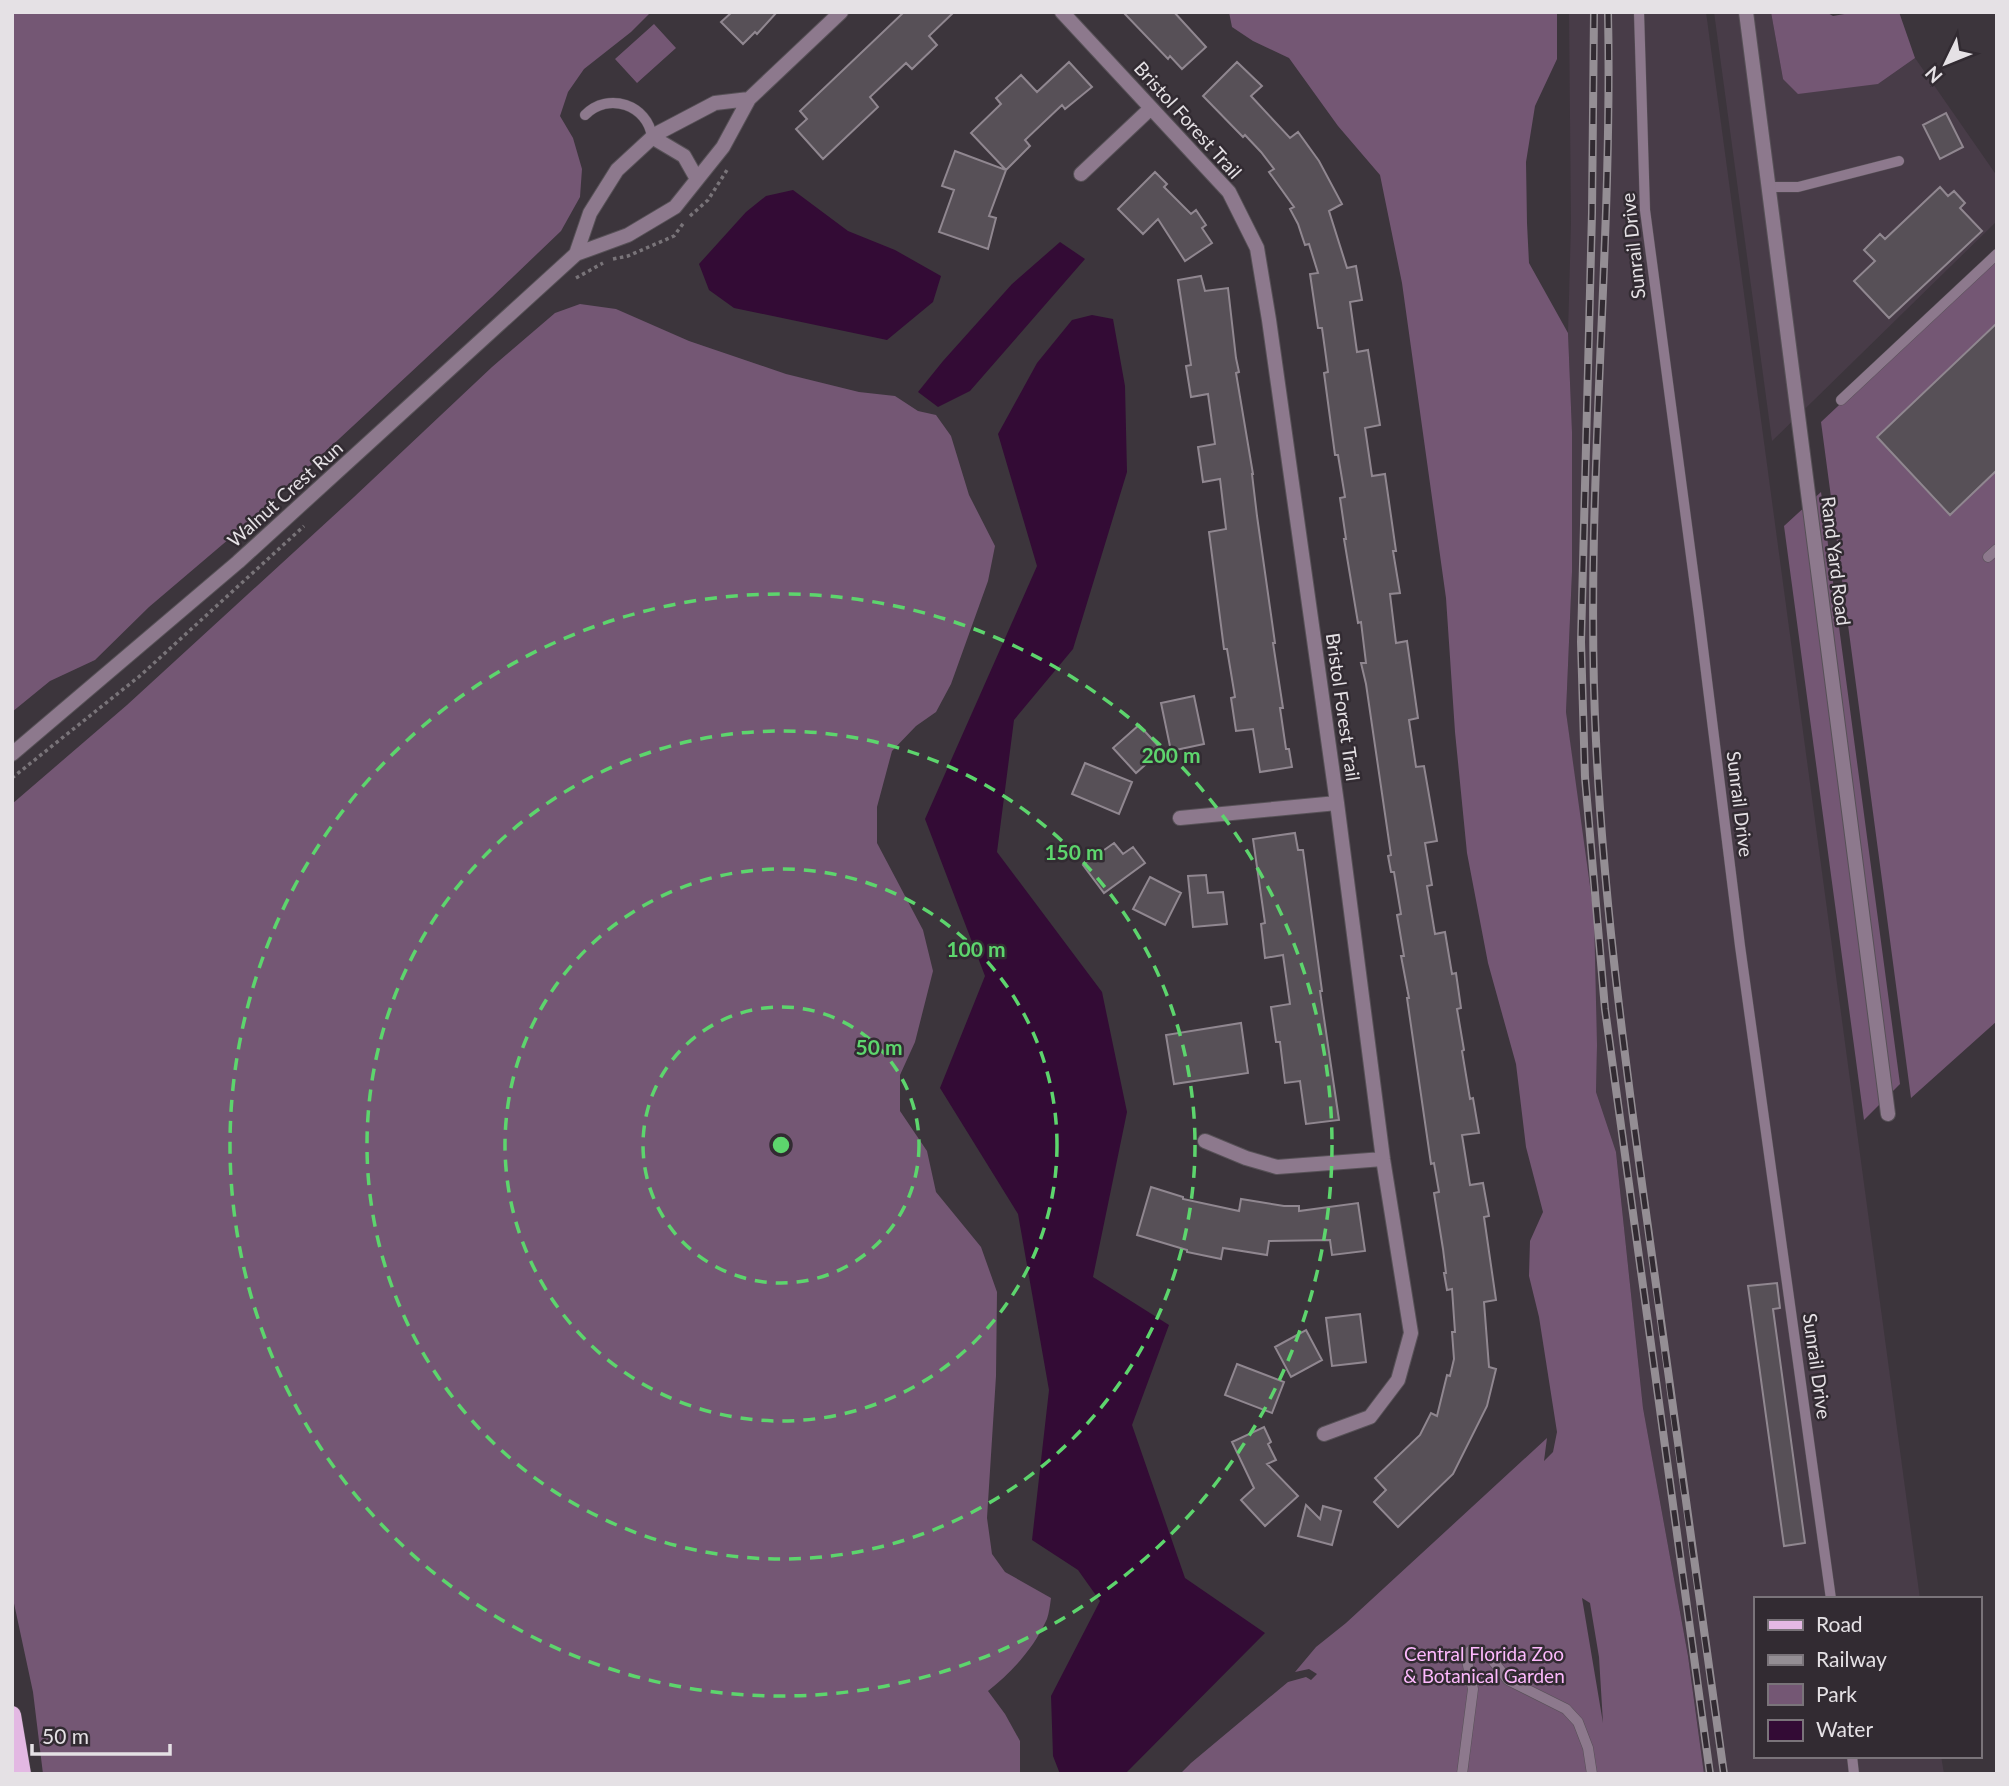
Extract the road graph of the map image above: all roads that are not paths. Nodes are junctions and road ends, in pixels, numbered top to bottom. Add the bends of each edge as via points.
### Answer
1 (841, 12) edge
2 (1062, 12) edge
3 (1639, 12) edge
4 (1746, 12) edge
5 (749, 99) junction
6 (1151, 107) junction
7 (585, 114) dead end
8 (652, 138) junction
9 (1899, 161) dead end
10 (1081, 174) dead end
11 (697, 179) junction
12 (1768, 187) junction
13 (576, 254) junction
14 (1997, 254) edge
15 (1841, 400) dead end
16 (1997, 550) edge
17 (1988, 558) dead end
18 (12, 754) edge
19 (1337, 803) junction
20 (1180, 817) dead end
21 (1888, 1114) dead end
22 (1205, 1141) dead end
23 (1384, 1159) junction
24 (1324, 1434) dead end
25 (1831, 1597) edge
26 (12, 1715) edge
27 (22, 1774) edge
28 (1462, 1774) edge
29 (1592, 1774) edge

1 - 5 street, Walnut Crest Run
2 - 6 street, Bristol Forest Trail
3 - 25 lane, Sunrail Drive via 1645,210 1740,946
4 - 12 street, Rand Yard Road
5 - 8 street, Walnut Crest Run via 715,103
5 - 11 street, Walnut Crest Run via 723,147
6 - 10 street
6 - 19 street, Bristol Forest Trail via 1229,192 1257,248
7 - 8 lane via 612,102 629,104 646,119
8 - 11 street via 684,156
8 - 13 street, Walnut Crest Run via 617,170 590,213
9 - 12 lane via 1798,187
11 - 13 street, Walnut Crest Run via 676,207 628,235
12 - 21 street, Rand Yard Road
13 - 18 street, Walnut Crest Run via 237,562
14 - 15 lane
16 - 17 lane
19 - 20 street
19 - 23 street, Bristol Forest Trail
22 - 23 street via 1277,1167
23 - 24 street, Bristol Forest Trail via 1410,1333 1398,1380 1370,1417
26 - 27 main road
28 - 29 lane via 1473,1689 1466,1656 1479,1650 1508,1680 1566,1709 1578,1722

